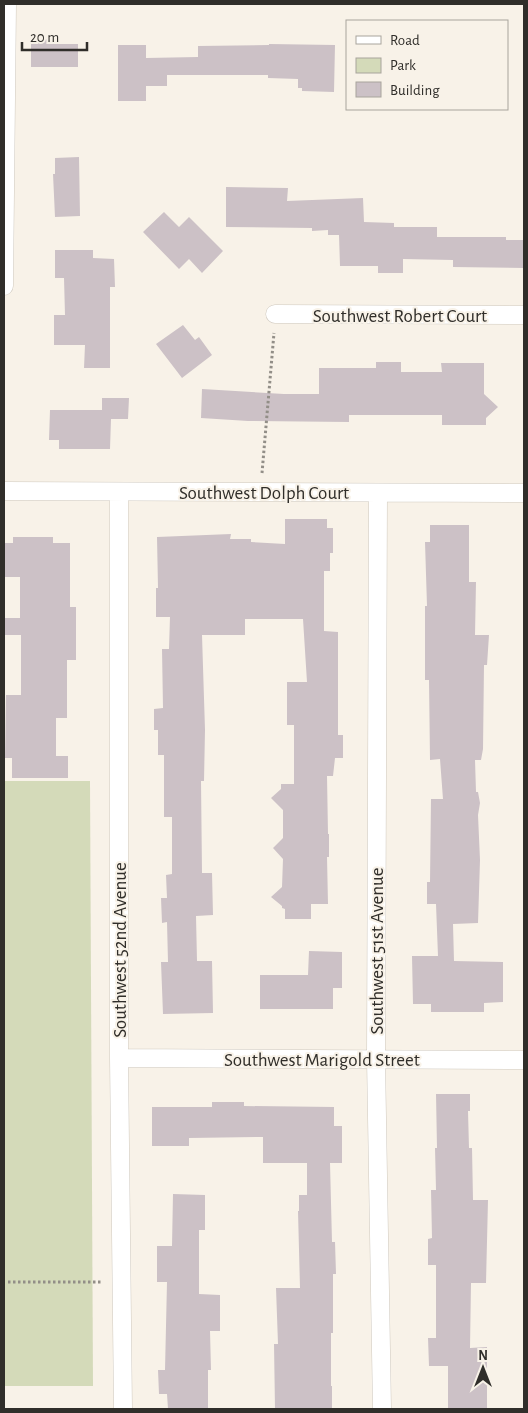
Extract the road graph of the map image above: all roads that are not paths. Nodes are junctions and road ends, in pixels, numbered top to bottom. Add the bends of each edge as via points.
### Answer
1 (7, 4) edge
2 (4, 286) edge
3 (275, 314) road end
4 (524, 315) edge
5 (4, 491) edge
6 (119, 492) junction
7 (378, 493) junction
8 (524, 493) edge
9 (120, 1058) junction
10 (376, 1059) junction
11 (524, 1060) edge
12 (122, 1409) edge
13 (382, 1409) edge

1 - 2 street
3 - 4 street, Southwest Robert Court
5 - 6 street, Southwest Dolph Court
6 - 7 street, Southwest Dolph Court
6 - 9 street, Southwest 52nd Avenue
7 - 8 street, Southwest Dolph Court
7 - 10 street, Southwest 51st Avenue
9 - 10 street, Southwest Marigold Street
9 - 12 street, Southwest 52nd Avenue
10 - 11 street, Southwest Marigold Street
10 - 13 street, Southwest 51st Avenue

